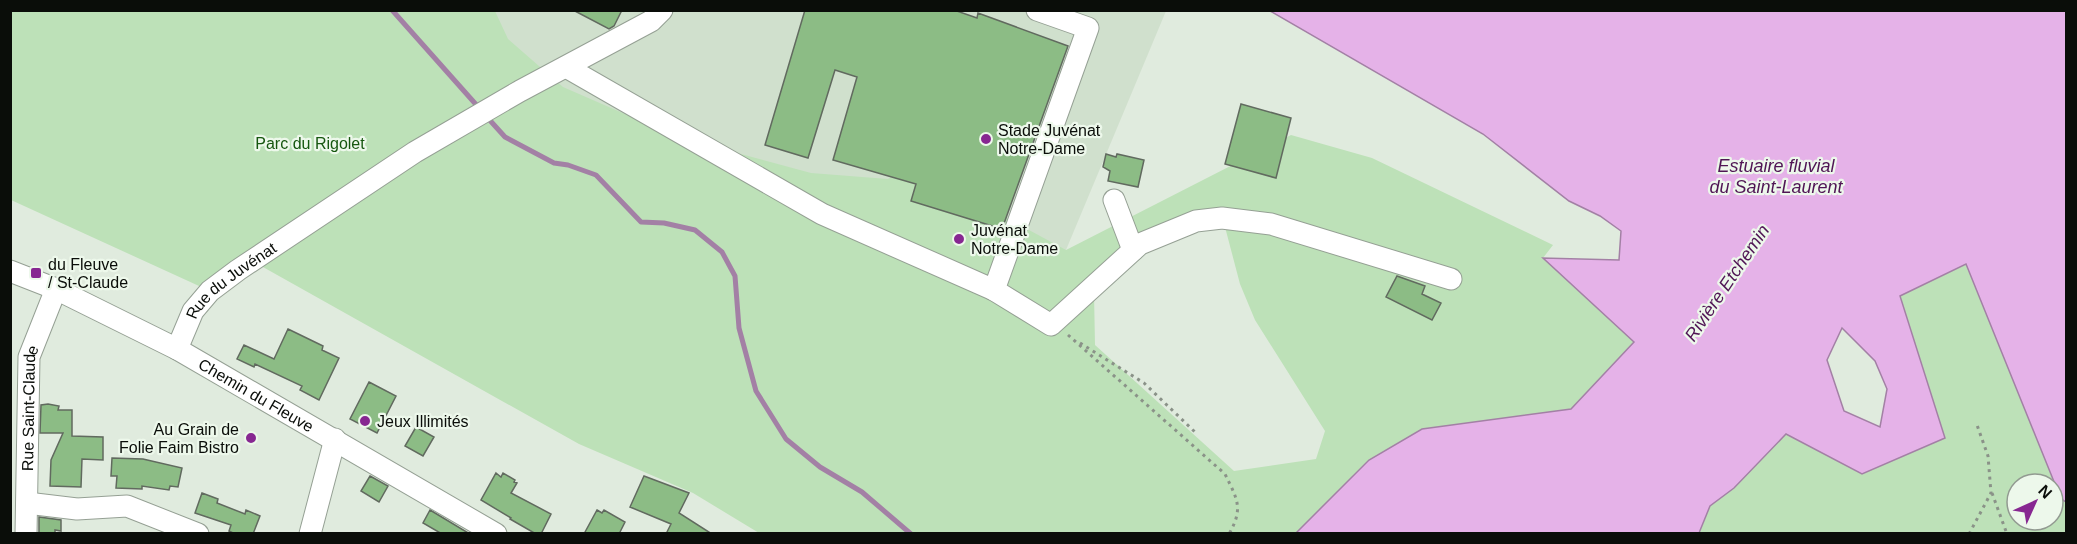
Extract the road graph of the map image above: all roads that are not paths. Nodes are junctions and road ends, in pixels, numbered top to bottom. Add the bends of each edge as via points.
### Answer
1 (662, 10) edge
2 (1036, 10) edge
3 (566, 67) junction
4 (1114, 200) dead end
5 (1133, 250) junction
6 (10, 270) edge
7 (1451, 279) dead end
8 (56, 289) junction
9 (994, 290) junction
10 (177, 349) junction
11 (334, 439) junction
12 (27, 503) junction
13 (27, 534) edge
14 (198, 534) edge
15 (310, 534) edge
16 (496, 534) edge

1 - 3 street, Rue du Juvénat via 651,21
2 - 9 street via 1088,28
3 - 9 street via 822,214
3 - 10 street, Rue du Juvénat via 415,152 238,270 210,291 193,311
4 - 5 street
5 - 7 street via 1196,221 1222,218 1271,224
5 - 9 street via 1052,323
6 - 8 street, Chemin du Fleuve
8 - 10 street, Chemin du Fleuve
8 - 12 street, Rue Saint-Claude via 29,357
10 - 11 street, Chemin du Fleuve
11 - 15 street
11 - 16 street, Chemin du Fleuve
12 - 13 street, Rue Saint-Claude
12 - 14 street via 77,509 128,506

